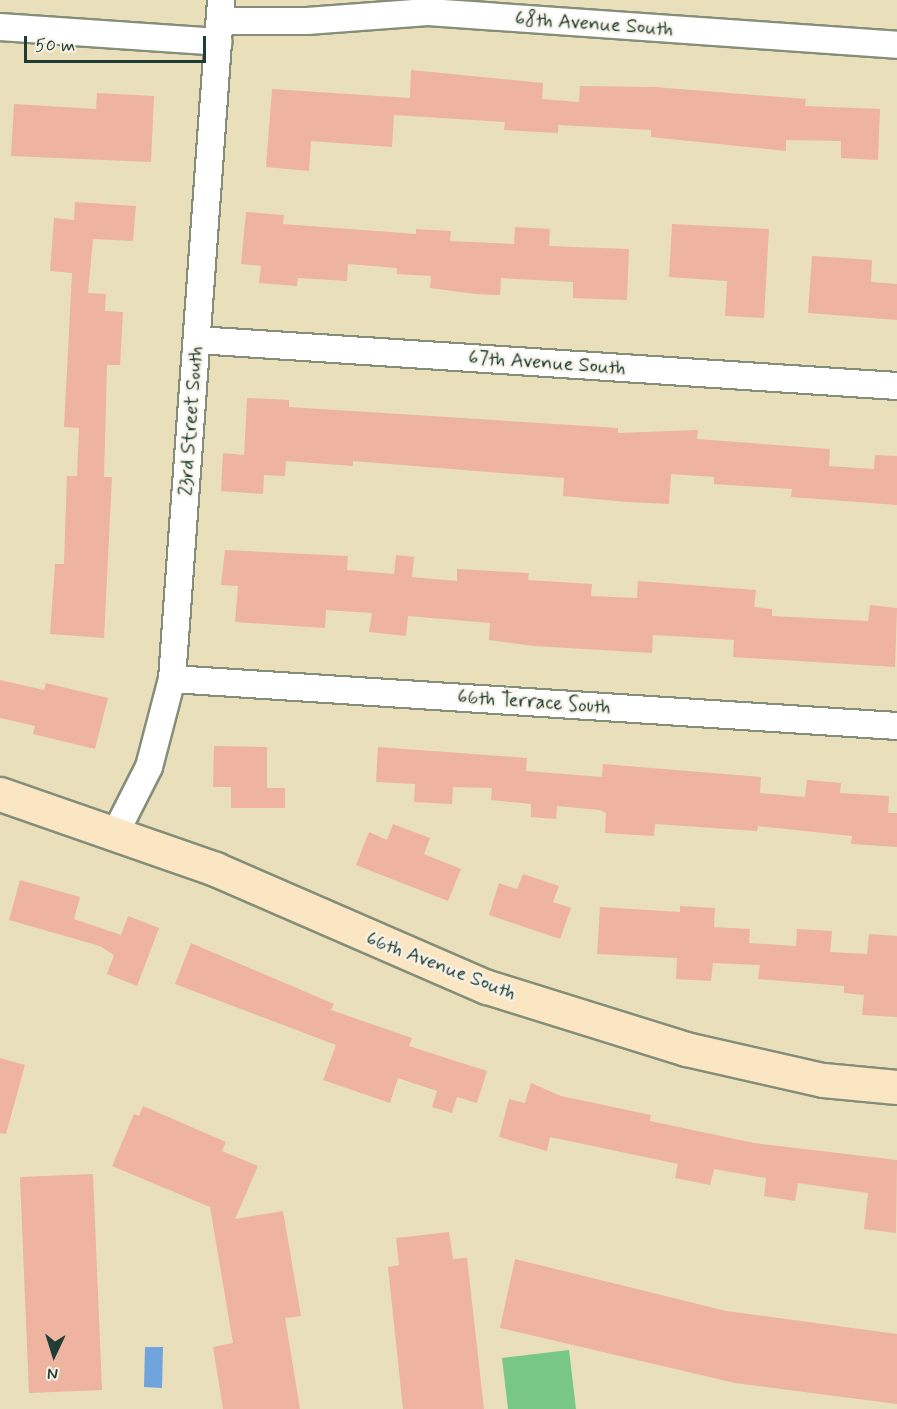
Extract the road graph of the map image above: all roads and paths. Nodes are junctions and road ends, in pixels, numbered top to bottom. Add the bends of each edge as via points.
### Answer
1 (220, 21) edge
2 (0, 27) edge
3 (897, 45) edge
4 (197, 340) junction
5 (897, 386) edge
6 (172, 679) junction
7 (897, 726) edge
8 (0, 794) edge
9 (116, 831) junction
10 (897, 1087) edge

1 - 2 street, 68th Avenue South
1 - 3 street, 68th Avenue South via 307,21 428,12
1 - 4 street, 23rd Street South
4 - 5 street, 67th Avenue South
4 - 6 street, 23rd Street South
6 - 7 street, 66th Terrace South
6 - 9 street, 23rd Street South via 149,767
8 - 9 street, 66th Avenue South
9 - 10 street, 66th Avenue South via 487,987 686,1049 823,1080

